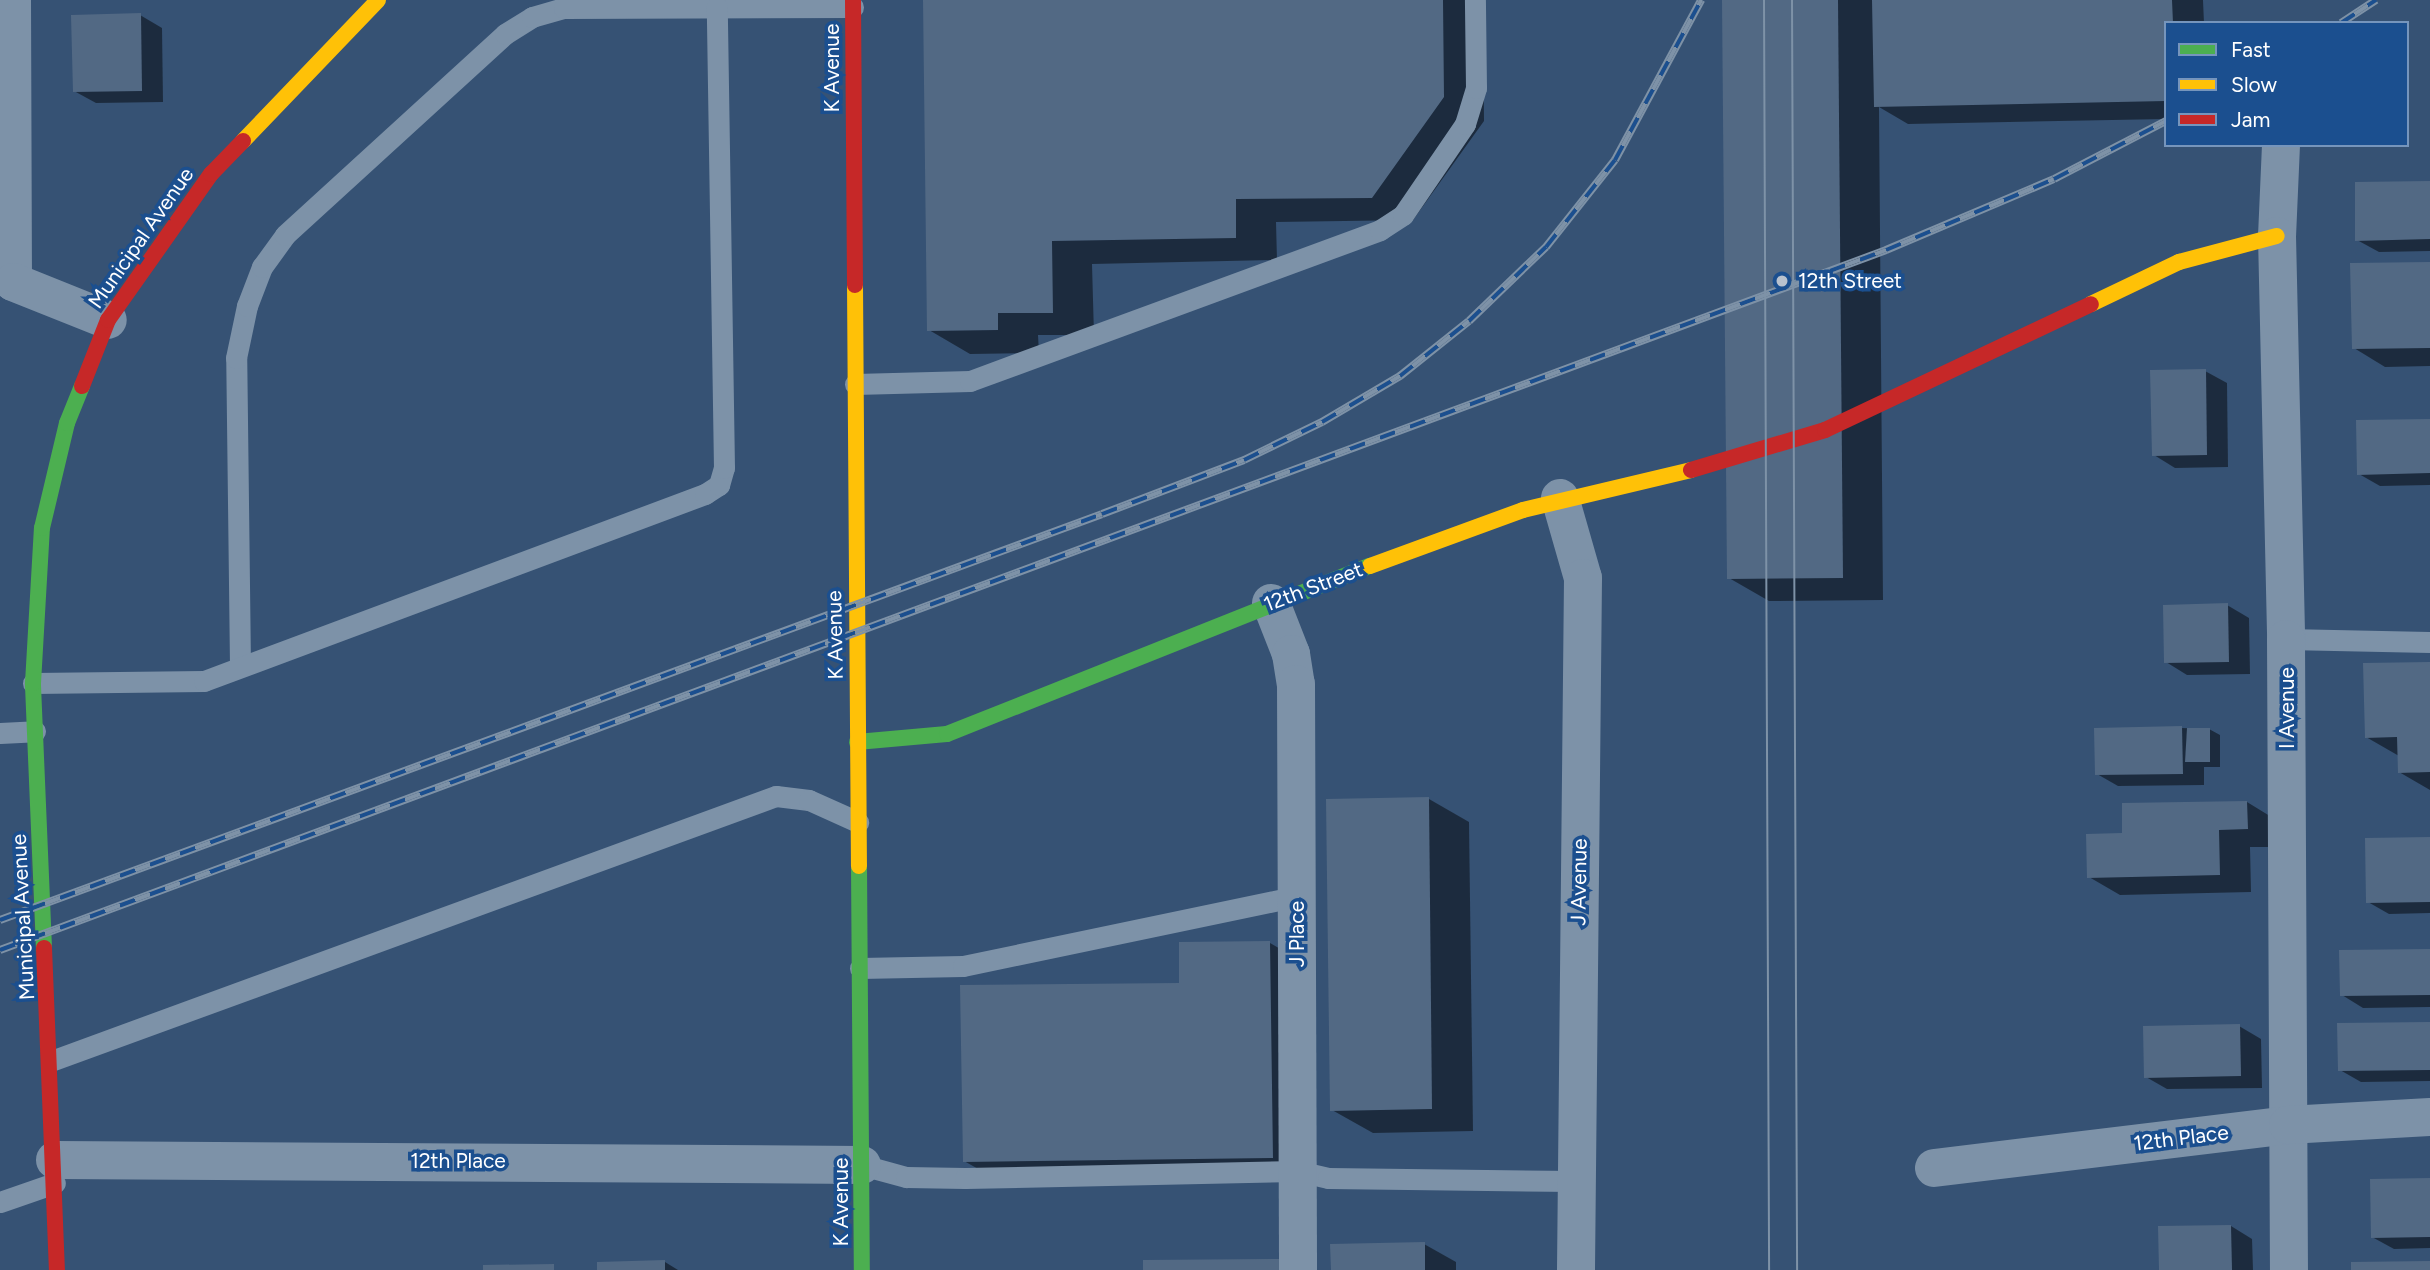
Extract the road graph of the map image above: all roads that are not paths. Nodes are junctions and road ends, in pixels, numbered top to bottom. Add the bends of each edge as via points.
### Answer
1 (12, 0) edge
2 (378, 0) edge
3 (1475, 0) edge
4 (853, 3) edge
5 (718, 6) junction
6 (2281, 147) edge
7 (2277, 236) junction
8 (6, 282) edge
9 (108, 320) junction
10 (855, 384) junction
11 (1560, 498) junction
12 (1271, 603) junction
13 (2286, 639) junction
14 (2430, 642) edge
15 (240, 666) junction
16 (33, 683) junction
17 (35, 731) junction
18 (0, 733) edge
19 (857, 742) junction
20 (858, 822) junction
21 (1297, 896) junction
22 (860, 968) junction
23 (51, 1061) junction
24 (2430, 1117) edge
25 (2288, 1125) junction
26 (862, 1166) junction
27 (1934, 1168) dead end
28 (55, 1171) junction
29 (1298, 1171) junction
30 (1575, 1181) junction
31 (0, 1202) edge
32 (57, 1270) edge
33 (862, 1270) edge
34 (1298, 1270) edge
35 (1576, 1270) edge
36 (2289, 1270) edge

1 - 8 street
2 - 9 main road, Municipal Avenue via 211,174
3 - 10 lane via 1476,88 1465,124 1403,215 1380,230 970,381
4 - 5 lane
4 - 10 main road, K Avenue
5 - 15 lane via 565,8 532,18 505,34 285,235 262,267 247,306 236,358
5 - 15 lane via 724,468 719,485 705,495
6 - 7 street, I Avenue
7 - 11 main road, 12th Street via 2179,262 1825,430 1722,463
7 - 13 street, I Avenue
8 - 9 street
9 - 16 main road, Municipal Avenue via 67,423 42,528
10 - 19 main road, K Avenue
11 - 12 main road, 12th Street
11 - 30 street, J Avenue via 1583,578
12 - 19 main road, 12th Street via 947,734
12 - 21 street, J Place via 1291,654 1296,684
13 - 14 lane
13 - 25 street, I Avenue
15 - 16 lane via 204,681
16 - 17 main road, Municipal Avenue
17 - 18 lane
17 - 23 main road, Municipal Avenue
19 - 20 main road, K Avenue
20 - 22 main road, K Avenue
20 - 23 lane via 809,800 776,796
21 - 22 lane via 962,966
21 - 29 street, J Place
22 - 26 main road, K Avenue
23 - 28 main road, Municipal Avenue
24 - 25 street, 12th Place
25 - 27 street, 12th Place
25 - 36 street, I Avenue
26 - 28 street, 12th Place
26 - 29 lane via 906,1177 965,1178
26 - 33 main road, K Avenue
28 - 31 lane
28 - 32 main road, Municipal Avenue
29 - 30 lane via 1328,1178
29 - 34 street, J Place
30 - 35 street, J Avenue

